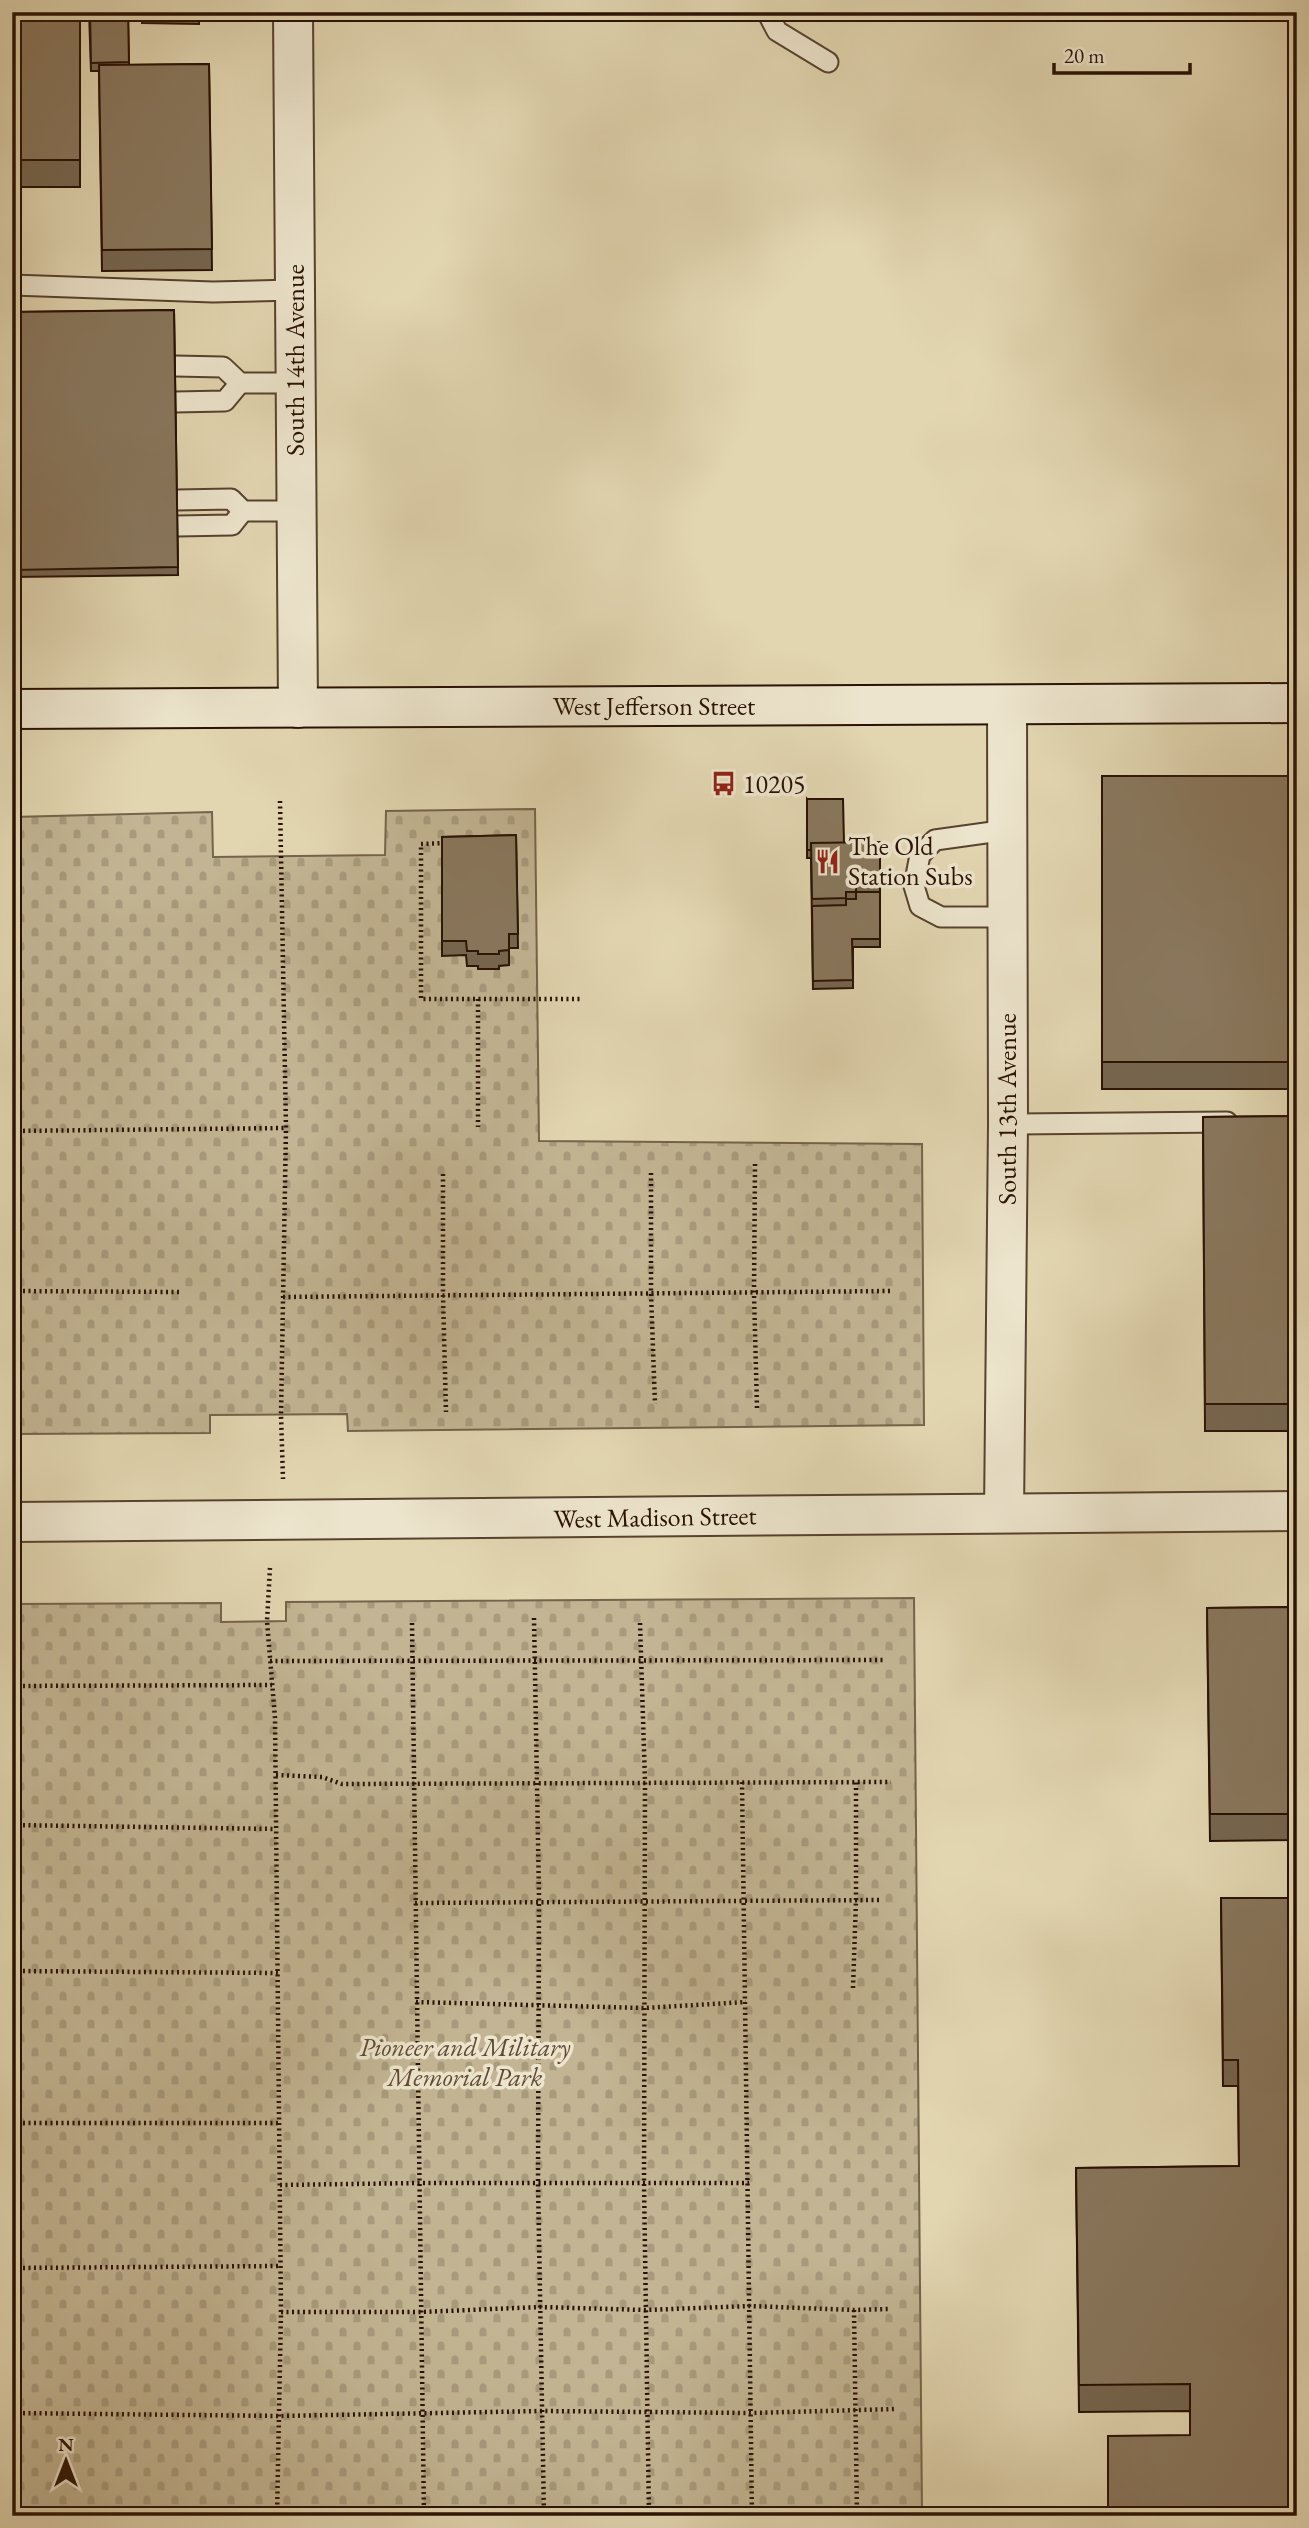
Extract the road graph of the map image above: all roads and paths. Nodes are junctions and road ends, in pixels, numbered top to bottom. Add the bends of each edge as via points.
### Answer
1 (293, 12) edge
2 (767, 12) edge
3 (828, 62) dead end
4 (12, 285) edge
5 (294, 290) junction
6 (174, 366) edge
7 (240, 383) junction
8 (294, 383) junction
9 (175, 402) edge
10 (177, 500) edge
11 (243, 511) junction
12 (296, 511) junction
13 (177, 526) edge
14 (1297, 704) edge
15 (1007, 705) junction
16 (298, 708) junction
17 (12, 709) edge
18 (280, 801) dead end
19 (1007, 830) junction
20 (454, 843) edge
21 (1007, 918) junction
22 (478, 999) junction
23 (580, 999) dead end
24 (1242, 1122) edge
25 (1008, 1124) junction
26 (478, 1127) dead end
27 (285, 1128) junction
28 (12, 1131) edge
29 (755, 1164) dead end
30 (651, 1173) dead end
31 (443, 1174) dead end
32 (891, 1291) dead end
33 (12, 1292) edge
34 (180, 1292) dead end
35 (651, 1293) junction
36 (754, 1293) junction
37 (443, 1295) junction
38 (283, 1297) junction
39 (655, 1404) dead end
40 (757, 1409) dead end
41 (446, 1412) dead end
42 (1297, 1511) edge
43 (1004, 1513) junction
44 (284, 1521) junction
45 (12, 1522) edge
46 (270, 1568) dead end
47 (534, 1618) dead end
48 (412, 1623) dead end
49 (640, 1623) dead end
50 (886, 1660) dead end
51 (270, 1661) junction
52 (641, 1661) junction
53 (412, 1662) junction
54 (536, 1662) junction
55 (272, 1685) junction
56 (12, 1686) edge
57 (276, 1775) junction
58 (645, 1782) junction
59 (742, 1782) junction
60 (856, 1782) junction
61 (891, 1782) dead end
62 (537, 1783) junction
63 (413, 1784) junction
64 (12, 1825) edge
65 (276, 1829) junction
66 (745, 1900) junction
67 (856, 1900) junction
68 (880, 1900) dead end
69 (415, 1903) junction
70 (537, 1903) junction
71 (644, 1903) junction
72 (12, 1971) edge
73 (278, 1973) junction
74 (853, 1988) dead end
75 (416, 2002) junction
76 (746, 2002) junction
77 (537, 2006) junction
78 (644, 2008) junction
79 (12, 2123) edge
80 (279, 2123) junction
81 (419, 2183) junction
82 (538, 2183) junction
83 (644, 2183) junction
84 (749, 2183) junction
85 (280, 2185) junction
86 (280, 2266) junction
87 (13, 2268) edge
88 (750, 2306) junction
89 (540, 2307) junction
90 (889, 2309) dead end
91 (646, 2310) junction
92 (855, 2310) junction
93 (281, 2312) junction
94 (421, 2312) junction
95 (12, 2385) edge
96 (857, 2410) junction
97 (896, 2410) dead end
98 (542, 2411) junction
99 (12, 2413) edge
100 (647, 2413) junction
101 (751, 2413) junction
102 (422, 2414) junction
103 (279, 2416) junction
104 (277, 2516) edge
105 (424, 2516) edge
106 (544, 2516) edge
107 (649, 2516) edge
108 (752, 2516) edge
109 (857, 2516) edge

1 - 5 street, South 14th Avenue
2 - 3 lane via 777,31
4 - 5 lane
5 - 8 street, South 14th Avenue
6 - 7 lane via 223,367
7 - 8 lane
7 - 9 lane via 225,401
8 - 12 street, South 14th Avenue
10 - 11 lane via 231,499
11 - 12 lane
11 - 13 lane via 232,525
12 - 16 street, South 14th Avenue
14 - 15 street, West Jefferson Street
15 - 16 street, West Jefferson Street
15 - 19 street, South 13th Avenue
16 - 17 street, West Jefferson Street
18 - 27 path
19 - 21 street, South 13th Avenue
19 - 21 lane via 935,840 920,855 914,886 920,906 941,918
20 - 22 path via 421,844 421,999
21 - 25 street, South 13th Avenue
22 - 23 path
22 - 26 path
24 - 25 lane
25 - 43 street, South 13th Avenue
27 - 28 path
27 - 38 path
29 - 36 path
30 - 35 path
31 - 37 path
32 - 36 path
33 - 34 path
35 - 36 path
35 - 37 path
35 - 39 path
36 - 40 path
37 - 38 path
37 - 41 path
38 - 44 path
42 - 43 street, West Madison Street
43 - 44 street, West Madison Street
44 - 45 street, West Madison Street
46 - 51 path
47 - 54 path
48 - 53 path
49 - 52 path
50 - 52 path
51 - 53 path
51 - 55 path
52 - 54 path
52 - 58 path
53 - 54 path
53 - 63 path
54 - 62 path
55 - 56 path
55 - 57 path
57 - 63 path via 322,1777 342,1784
57 - 65 path
58 - 59 path
58 - 62 path
58 - 71 path
59 - 60 path
59 - 66 path
60 - 61 path
60 - 67 path
62 - 63 path
62 - 70 path
63 - 69 path
64 - 65 path
65 - 73 path
66 - 67 path
66 - 71 path
66 - 76 path
67 - 68 path
67 - 74 path
69 - 70 path
69 - 75 path
70 - 71 path
70 - 77 path
71 - 78 path
72 - 73 path
73 - 80 path
75 - 77 path
75 - 81 path
76 - 78 path
76 - 84 path
77 - 78 path
77 - 82 path
78 - 83 path
79 - 80 path
80 - 85 path
81 - 82 path
81 - 85 path
81 - 94 path
82 - 83 path
82 - 89 path
83 - 84 path
83 - 91 path
84 - 88 path
85 - 86 path
86 - 87 path
86 - 93 path
87 - 95 path
88 - 91 path
88 - 92 path
88 - 101 path
89 - 91 path
89 - 94 path
89 - 98 path
90 - 92 path
91 - 100 path
92 - 96 path
93 - 94 path
93 - 103 path
94 - 102 path
96 - 97 path
96 - 101 path
96 - 109 path
98 - 100 path
98 - 102 path
98 - 106 path
99 - 103 path
100 - 101 path
100 - 107 path
101 - 108 path
102 - 103 path
102 - 105 path
103 - 104 path

